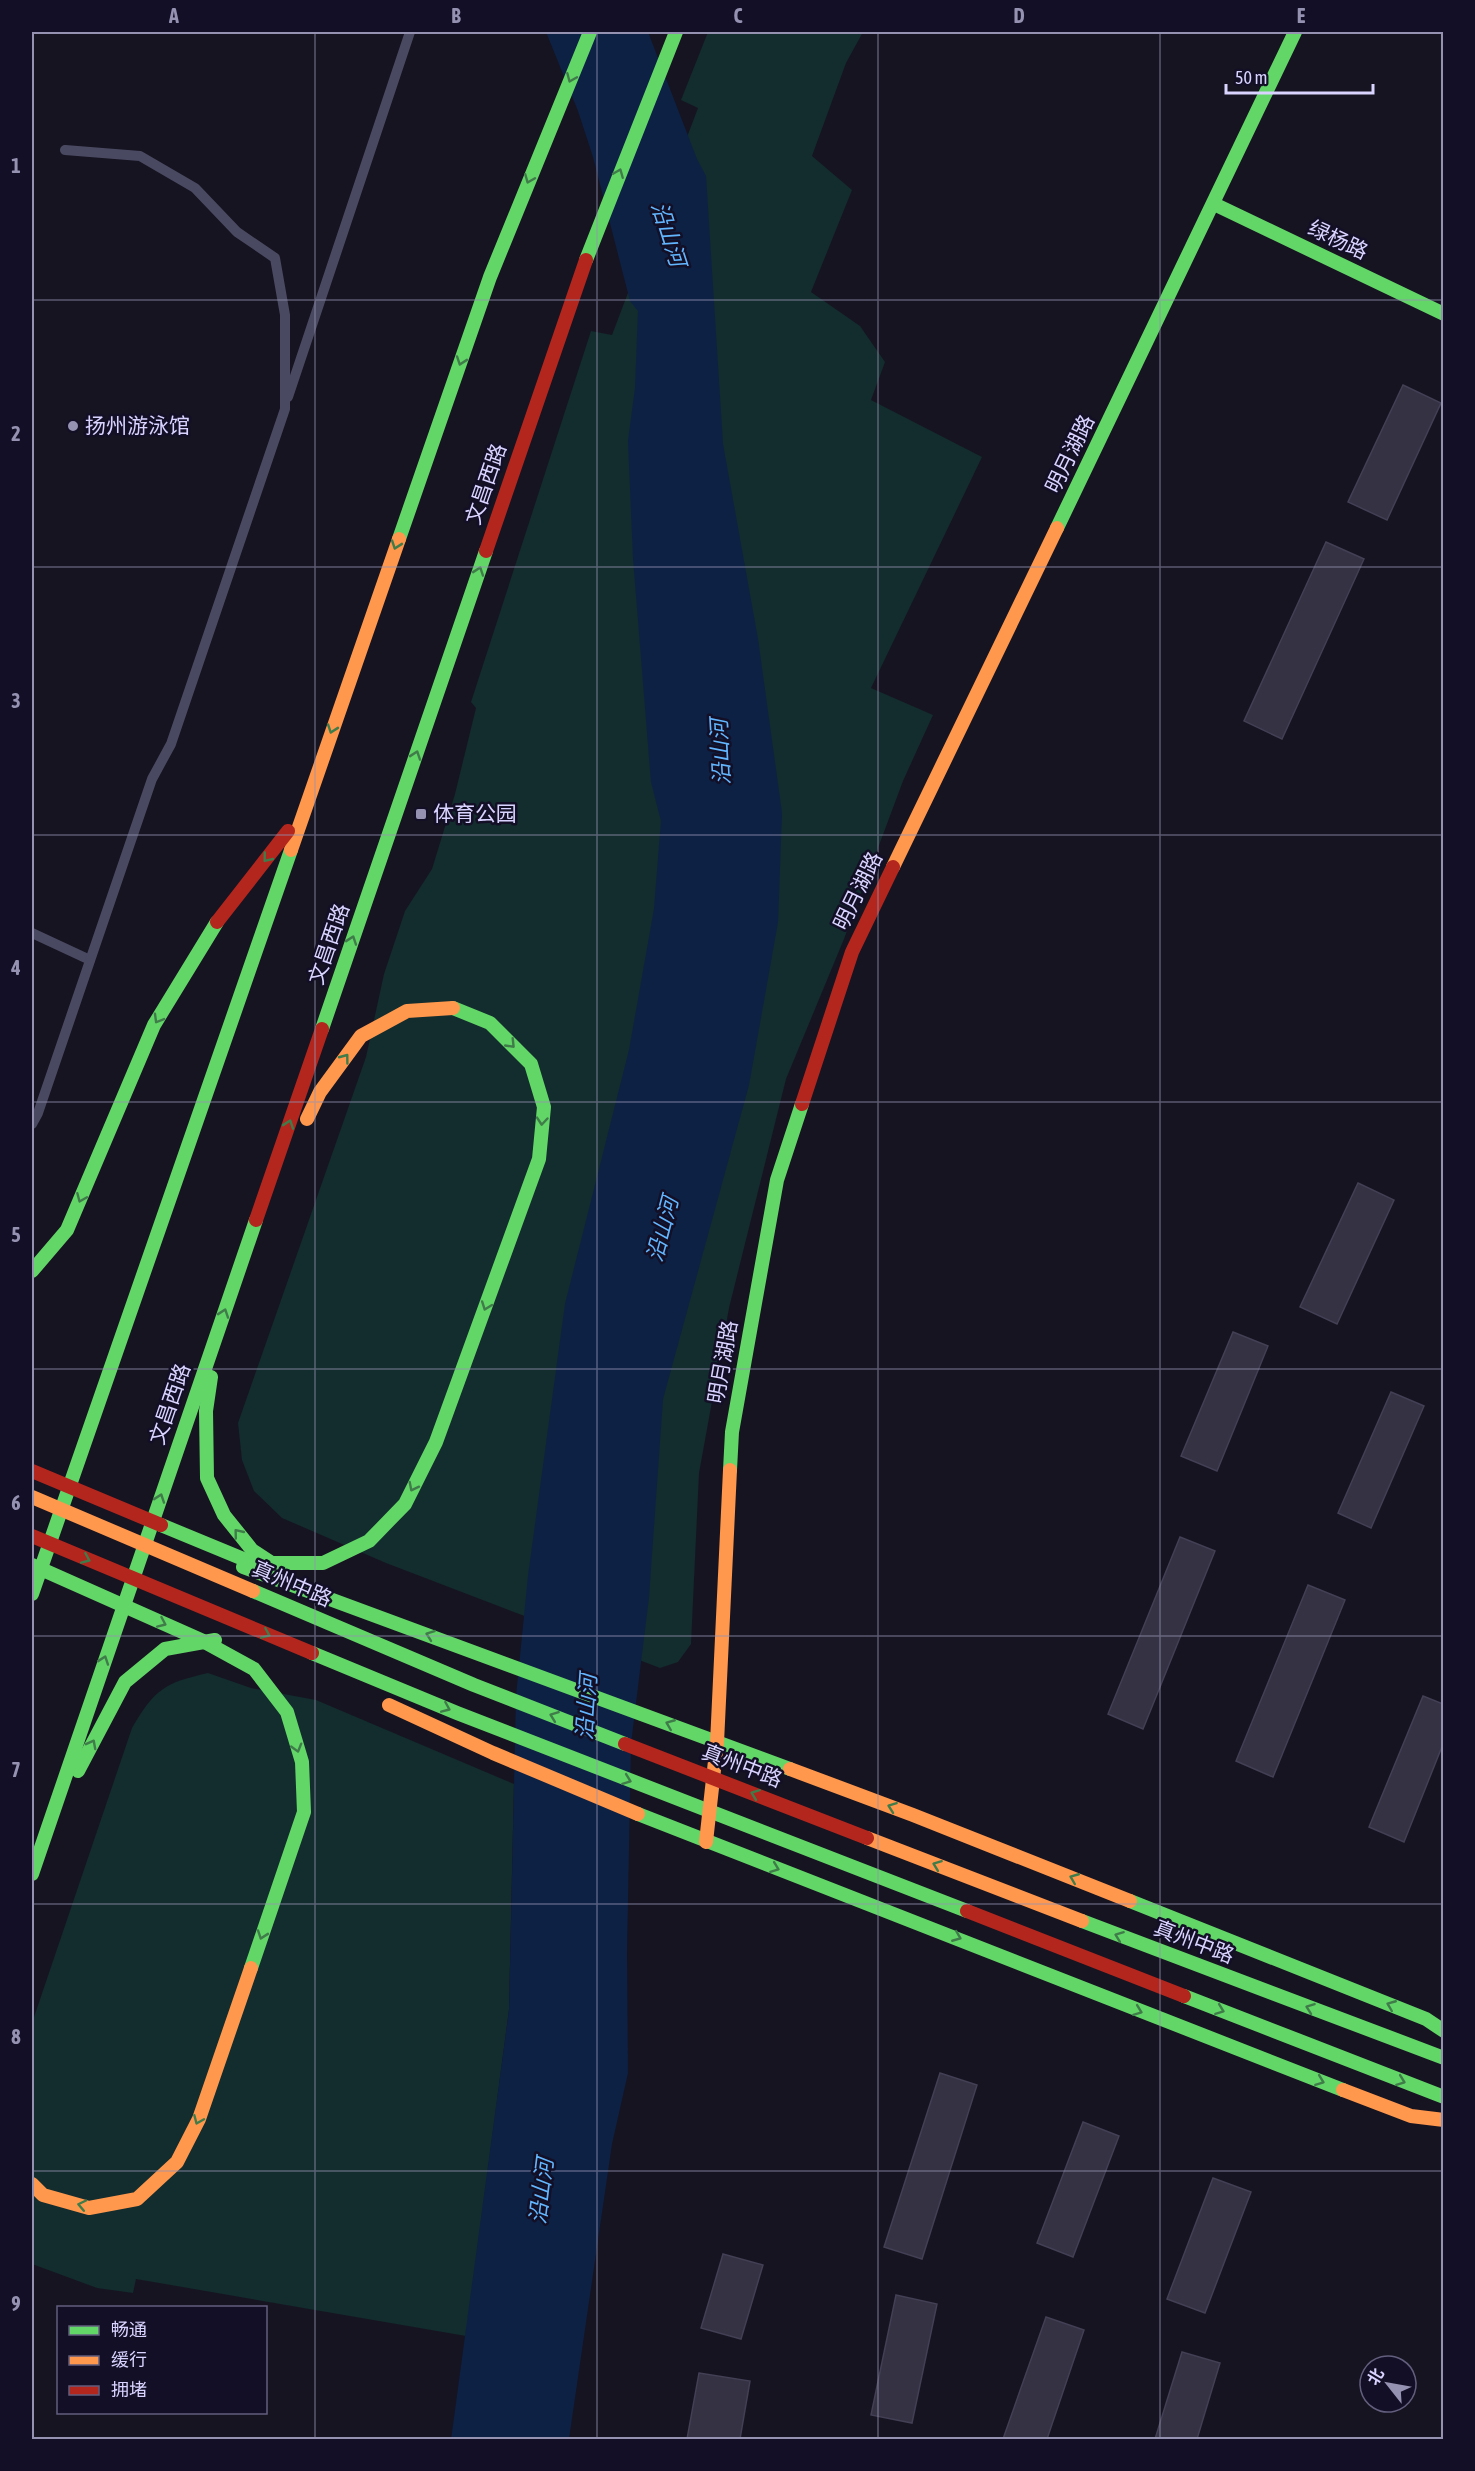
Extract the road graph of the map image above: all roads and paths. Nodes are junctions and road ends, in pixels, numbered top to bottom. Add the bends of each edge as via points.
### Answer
1 (410, 32) edge
2 (590, 32) edge
3 (676, 32) edge
4 (1295, 32) edge
5 (65, 150) dead end
6 (1214, 204) junction
7 (1443, 314) edge
8 (285, 409) junction
9 (304, 812) junction
10 (32, 933) edge
11 (90, 960) junction
12 (32, 1124) edge
13 (243, 1259) junction
14 (32, 1271) edge
15 (216, 1336) junction
16 (32, 1471) edge
17 (32, 1497) edge
18 (64, 1499) junction
19 (148, 1533) junction
20 (32, 1536) edge
21 (45, 1556) junction
22 (32, 1565) edge
23 (32, 1594) edge
24 (317, 1594) junction
25 (133, 1595) junction
26 (211, 1627) dead end
27 (232, 1635) dead end
28 (244, 1647) dead end
29 (379, 1700) dead end
30 (717, 1743) junction
31 (706, 1842) junction
32 (39, 1854) junction
33 (32, 1874) edge
34 (1443, 2031) edge
35 (1443, 2058) edge
36 (1443, 2097) edge
37 (1443, 2120) edge
38 (32, 2184) edge

1 - 8 lane
2 -> 9 main road via 490,277
13 -> 3 main road, 文昌西路 via 597,227
4 - 6 main road, 明月湖路
5 - 8 lane via 140,156 195,188 237,232 275,258 285,315
6 - 7 main road, 绿杨路
6 - 30 main road, 明月湖路 via 852,952 777,1180 732,1432
8 - 11 lane via 171,744 152,779
9 -> 14 main road via 211,928 154,1025 67,1230
9 - 18 main road
10 - 11 lane
11 - 12 lane
15 -> 13 main road, 文昌西路
13 -> 16 main road via 320,1092 361,1036 408,1011 453,1008 490,1023 531,1064 544,1107 539,1159 436,1442 405,1504 369,1541 323,1563 253,1563
19 -> 15 main road, 文昌西路
24 -> 15 main road via 252,1550 224,1515 207,1478 206,1411
35 -> 17 main road, 真州中路 via 474,1685
18 - 19 main road, 真州中路
18 - 21 main road
19 - 24 main road, 真州中路
19 - 25 main road, 文昌西路
20 -> 36 main road via 458,1713
21 - 23 main road
21 - 25 main road
22 -> 38 main road via 203,1641 254,1668 287,1712 302,1762 304,1812 199,2119 177,2162 137,2199 89,2208 43,2195
30 -> 24 main road, 真州中路
32 -> 25 main road, 文昌西路
26 - 27 main road
32 -> 28 main road via 125,1682 165,1649 213,1639
29 - 31 main road
30 - 31 main road, 明月湖路
34 -> 30 main road, 真州中路 via 1426,2019 957,1832
31 -> 37 main road via 1411,2116
32 - 33 main road, 文昌西路

